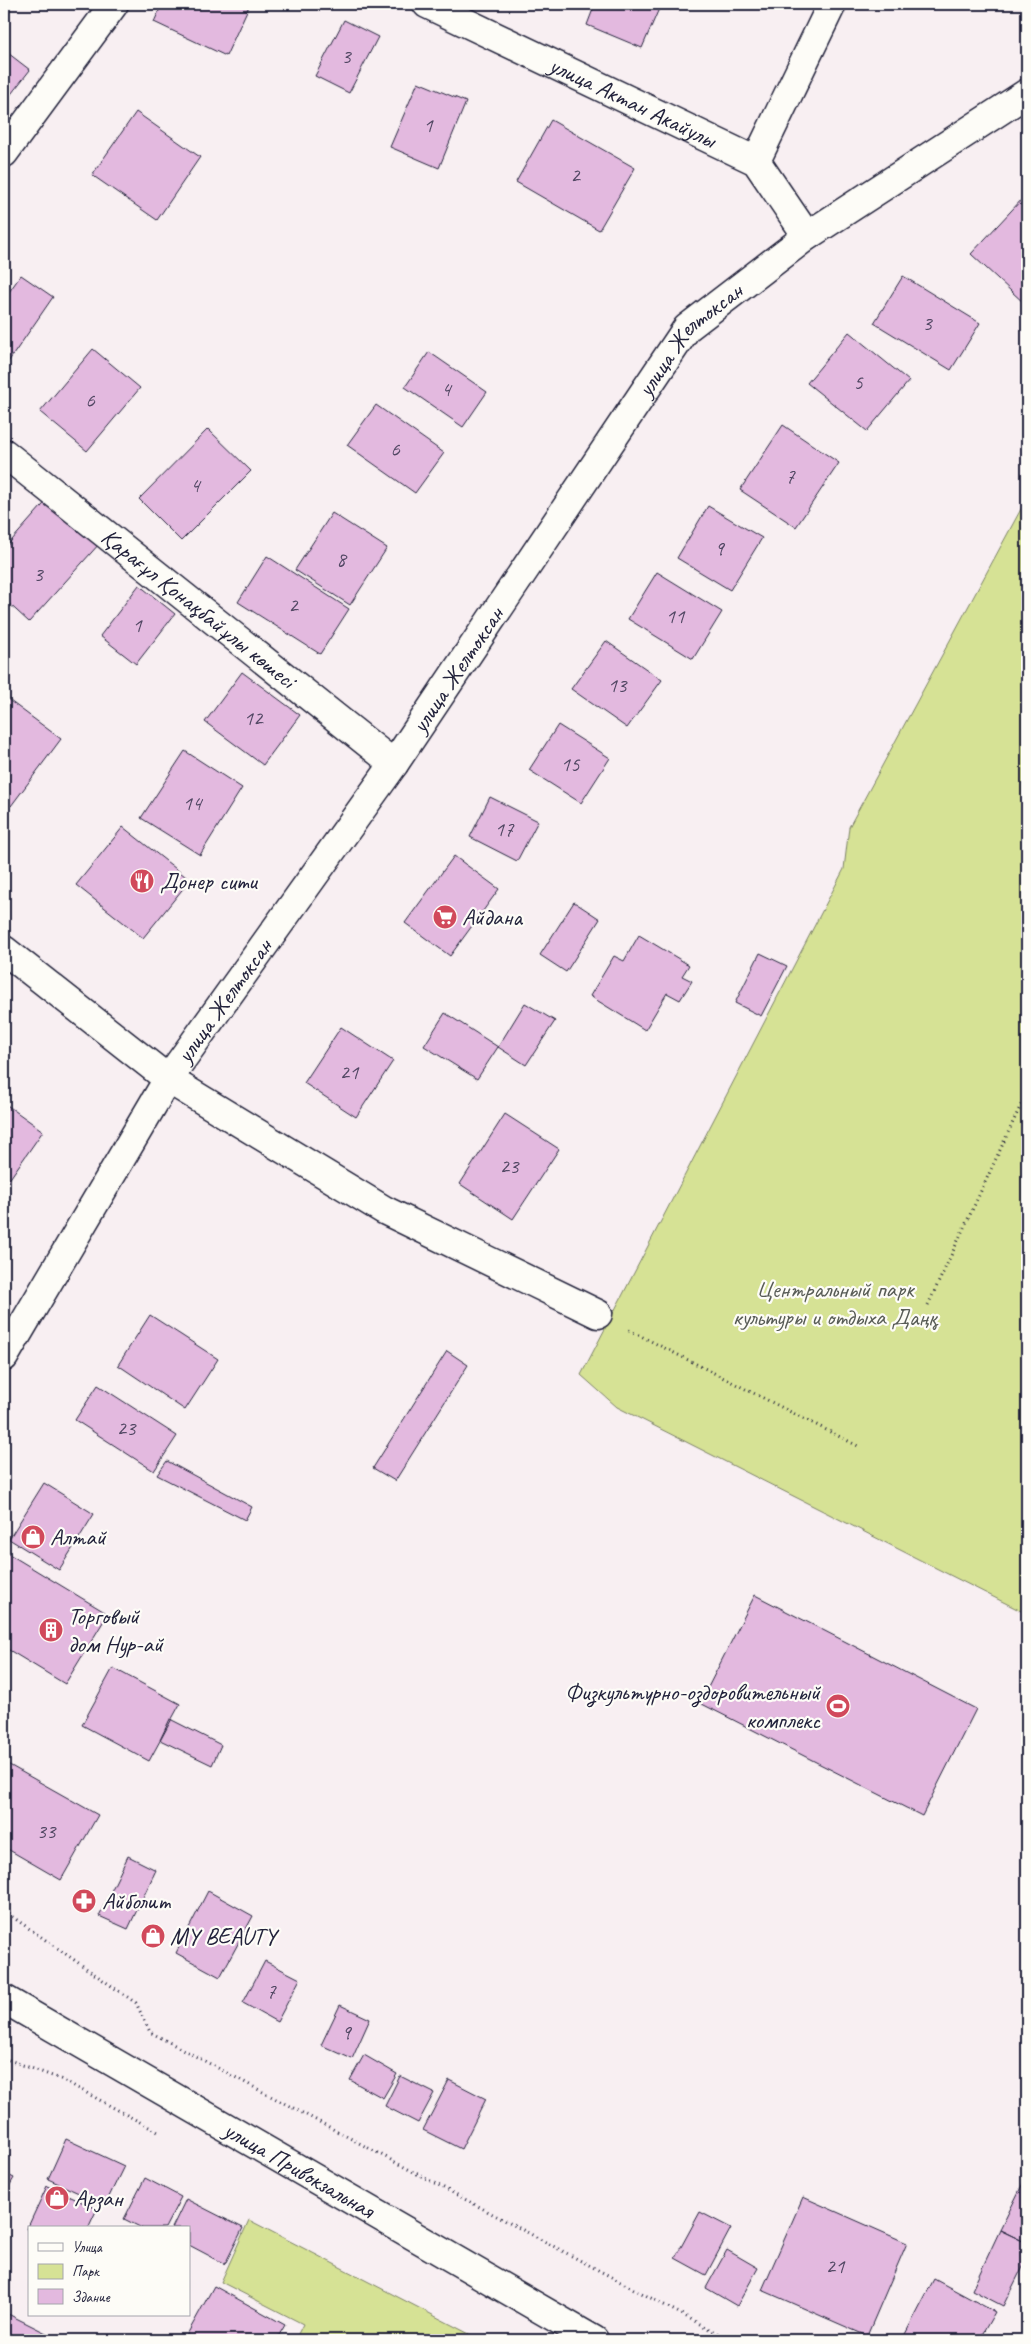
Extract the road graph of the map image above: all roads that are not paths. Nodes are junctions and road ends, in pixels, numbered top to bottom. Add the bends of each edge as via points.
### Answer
1 (114, 4) edge
2 (427, 4) edge
3 (832, 4) edge
4 (1027, 92) edge
5 (4, 152) edge
6 (756, 161) junction
7 (807, 236) junction
8 (4, 453) edge
9 (394, 764) junction
10 (4, 950) edge
11 (168, 1078) junction
12 (598, 1314) road end
13 (4, 1358) edge
14 (4, 1999) edge
15 (594, 2340) edge

1 - 5 street
2 - 6 street, улица Актан Акайулы
3 - 6 street
4 - 7 street, улица Желтоксан
6 - 7 street
7 - 9 street, улица Желтоксан via 687,328
8 - 9 street, Қарағұл Қонақбайұлы көшесі
9 - 11 street, улица Желтоксан
10 - 11 street
11 - 12 street via 384,1210
11 - 13 street, улица Желтоксан
14 - 15 street, улица Привокзальная

